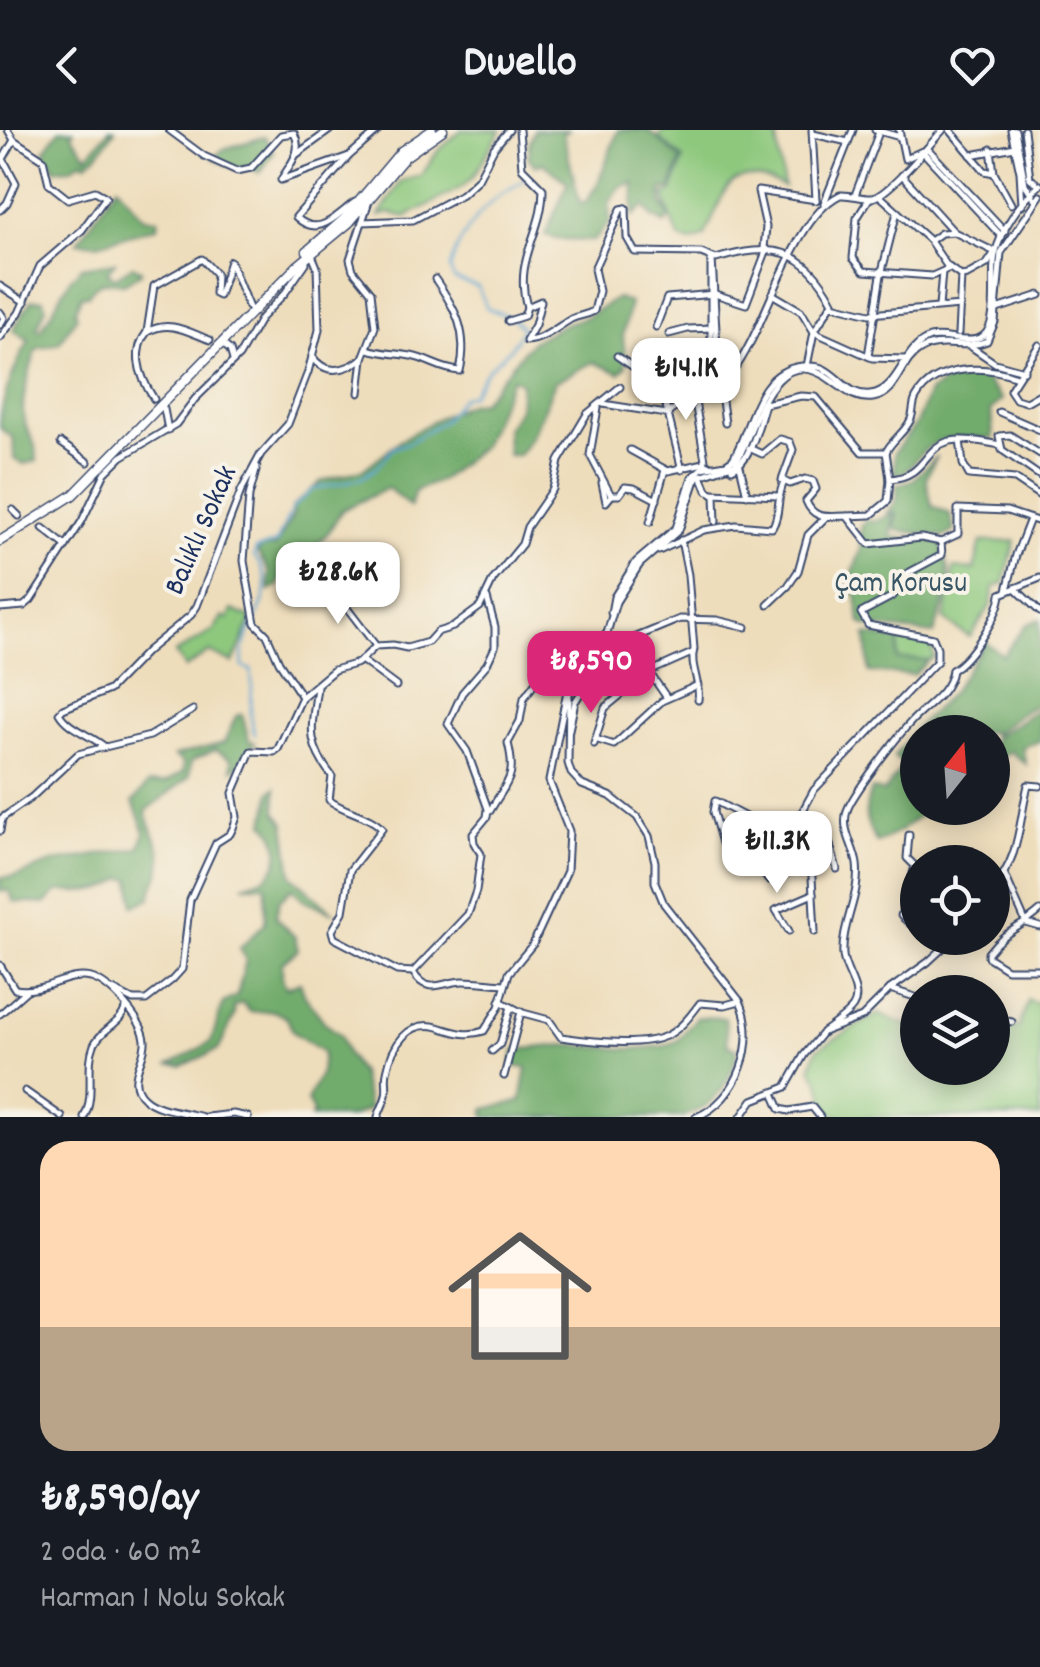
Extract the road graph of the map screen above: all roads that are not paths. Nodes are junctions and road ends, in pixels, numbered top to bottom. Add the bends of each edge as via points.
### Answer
1 (8, 130) edge
2 (169, 130) edge
3 (330, 130) edge
4 (378, 130) edge
5 (432, 130) edge
6 (442, 130) edge
7 (509, 130) edge
8 (518, 130) edge
9 (853, 130) edge
10 (946, 130) edge
11 (881, 131) edge
12 (812, 132) edge
13 (1018, 132) edge
14 (899, 133) edge
15 (14, 140) junction
16 (848, 142) junction
17 (1015, 148) junction
18 (991, 149) junction
19 (925, 150) junction
20 (296, 154) junction
21 (971, 155) junction
22 (349, 156) junction
23 (994, 174) junction
24 (902, 175) junction
25 (1025, 181) junction
26 (1038, 185) edge
27 (855, 194) junction
28 (1029, 194) junction
29 (880, 196) junction
30 (869, 199) junction
31 (1038, 199) edge
32 (816, 200) junction
33 (364, 201) junction
34 (1010, 204) dead end
35 (1022, 205) junction
36 (823, 206) junction
37 (0, 210) edge
38 (818, 212) junction
39 (897, 212) junction
40 (1028, 212) junction
41 (362, 222) junction
42 (954, 232) junction
43 (1004, 234) junction
44 (930, 241) junction
45 (766, 249) junction
46 (996, 252) junction
47 (311, 254) junction
48 (792, 256) junction
49 (712, 258) junction
50 (950, 268) junction
51 (942, 272) junction
52 (880, 275) junction
53 (961, 276) junction
54 (435, 279) dead end
55 (0, 286) edge
56 (712, 294) junction
57 (772, 294) junction
58 (1040, 296) edge
59 (25, 302) junction
60 (833, 305) junction
61 (960, 306) junction
62 (527, 307) junction
63 (939, 307) junction
64 (248, 308) junction
65 (997, 308) junction
66 (0, 312) edge
67 (877, 314) junction
68 (511, 320) dead end
69 (0, 326) edge
70 (656, 327) dead end
71 (713, 328) junction
72 (146, 332) junction
73 (814, 332) junction
74 (669, 334) dead end
75 (958, 334) dead end
76 (0, 338) edge
77 (210, 340) dead end
78 (1039, 345) edge
79 (225, 346) dead end
80 (970, 346) junction
81 (368, 349) junction
82 (312, 356) junction
83 (617, 356) dead end
84 (868, 356) junction
85 (363, 358) junction
86 (906, 359) junction
87 (233, 362) junction
88 (807, 366) junction
89 (719, 369) junction
90 (1024, 371) junction
91 (1017, 377) junction
92 (726, 380) junction
93 (661, 386) junction
94 (720, 386) junction
95 (620, 387) dead end
96 (359, 392) dead end
97 (1040, 394) edge
98 (694, 396) junction
99 (154, 400) dead end
100 (761, 403) junction
101 (601, 405) junction
102 (164, 409) dead end
103 (999, 412) dead end
104 (667, 414) junction
105 (725, 422) dead end
106 (168, 430) junction
107 (1040, 430) edge
108 (960, 440) junction
109 (61, 443) dead end
110 (1000, 446) junction
111 (749, 448) junction
112 (630, 450) dead end
113 (886, 452) junction
114 (1040, 454) edge
115 (259, 461) junction
116 (88, 462) dead end
117 (707, 463) junction
118 (740, 466) junction
119 (724, 469) junction
120 (665, 470) junction
121 (682, 470) junction
122 (701, 474) junction
123 (1040, 476) edge
124 (890, 480) junction
125 (784, 482) junction
126 (712, 492) junction
127 (748, 495) junction
128 (778, 496) junction
129 (1040, 496) edge
130 (656, 500) junction
131 (12, 510) dead end
132 (19, 516) dead end
133 (847, 516) junction
134 (825, 518) junction
135 (1030, 519) junction
136 (650, 522) dead end
137 (716, 522) dead end
138 (1040, 522) edge
139 (42, 528) dead end
140 (0, 538) edge
141 (681, 540) junction
142 (941, 542) junction
143 (66, 546) junction
144 (656, 551) junction
145 (1040, 578) edge
146 (331, 587) dead end
147 (1011, 589) junction
148 (487, 596) junction
149 (768, 605) dead end
150 (0, 608) edge
151 (1040, 612) edge
152 (690, 619) junction
153 (611, 621) junction
154 (746, 627) dead end
155 (608, 633) junction
156 (376, 646) junction
157 (692, 653) junction
158 (361, 660) junction
159 (591, 660) junction
160 (937, 661) junction
161 (952, 670) junction
162 (648, 672) junction
163 (635, 673) dead end
164 (577, 676) junction
165 (589, 680) dead end
166 (600, 682) dead end
167 (318, 684) junction
168 (698, 685) junction
169 (396, 686) dead end
170 (624, 690) junction
171 (302, 697) junction
172 (667, 698) junction
173 (698, 700) dead end
174 (193, 710) dead end
175 (568, 732) junction
176 (105, 747) junction
177 (1040, 786) edge
178 (488, 813) junction
179 (1, 818) edge
180 (753, 821) junction
181 (804, 824) junction
182 (0, 831) edge
183 (800, 834) junction
184 (909, 835) dead end
185 (810, 842) junction
186 (722, 843) junction
187 (908, 845) edge
188 (810, 860) junction
189 (1010, 864) edge
190 (758, 866) junction
191 (837, 869) dead end
192 (1010, 892) edge
193 (813, 894) junction
194 (1040, 911) edge
195 (1026, 923) junction
196 (1040, 927) edge
197 (789, 932) dead end
198 (815, 932) dead end
199 (936, 955) edge
200 (0, 965) edge
201 (1040, 969) edge
202 (413, 972) junction
203 (504, 984) junction
204 (890, 989) junction
205 (26, 990) junction
206 (112, 990) junction
207 (900, 992) edge
208 (500, 1001) junction
209 (740, 1001) junction
210 (125, 1006) junction
211 (510, 1007) junction
212 (521, 1012) junction
213 (0, 1014) edge
214 (823, 1032) junction
215 (492, 1050) dead end
216 (504, 1076) dead end
217 (25, 1091) dead end
218 (773, 1093) junction
219 (380, 1115) edge
220 (60, 1116) edge
221 (51, 1117) edge
222 (84, 1117) edge
223 (207, 1117) edge
224 (248, 1117) edge
225 (696, 1117) edge
226 (741, 1117) edge
227 (820, 1117) edge

1 - 15 street
2 - 20 street via 236,171 252,168 287,132 296,135
3 - 20 street
4 - 22 street
5 - 33 main road via 401,151
6 - 33 main road
7 - 41 street via 462,194 414,220
8 - 62 street via 520,160 541,183 543,199 524,259
9 - 16 street
10 - 19 street
10 - 21 street
11 - 14 street
11 - 27 street
12 - 16 street
12 - 32 street
13 - 17 street
13 - 25 street
13 - 26 street via 1030,178
14 - 19 street via 904,159
15 - 37 street via 3,160 16,183
15 - 59 street via 43,159 49,184 68,199 95,192 106,197 82,230 40,266
16 - 36 street
17 - 18 street
17 - 35 street
18 - 21 street
18 - 23 street
19 - 24 street
19 - 43 street
20 - 22 street via 282,180
21 - 23 street
22 - 33 street via 296,217 323,225
23 - 34 street
24 - 29 street
24 - 42 street
25 - 26 street
25 - 28 street
26 - 28 street
27 - 30 street
27 - 36 street via 840,194
28 - 31 street
28 - 35 street
29 - 30 street
29 - 39 street
30 - 52 street via 858,218 854,258 864,271
31 - 40 street
32 - 38 street
32 - 45 street via 758,190
33 - 41 street
33 - 47 main road
35 - 40 street
35 - 43 street
36 - 38 street
38 - 48 street
39 - 44 street
39 - 52 street
40 - 65 street via 1000,252
41 - 81 street via 350,259 371,292 375,328
42 - 44 street
42 - 46 street
43 - 46 street
44 - 50 street
45 - 48 street
45 - 49 street
45 - 56 street via 746,304
46 - 53 street
46 - 86 street via 986,333 968,340 932,337
47 - 64 main road
47 - 82 street, Balıklı Sokak via 319,330
47 - 87 street
47 - 140 main road via 72,495
48 - 57 street
48 - 60 street via 812,272
49 - 56 street
49 - 62 street via 702,252 635,252 622,209 594,269 594,311 529,342 541,300
50 - 51 street
50 - 53 street
51 - 52 street
51 - 63 street
52 - 67 street
53 - 61 street
54 - 81 street via 461,323 460,371
55 - 59 street
56 - 70 street via 667,298
56 - 71 street
57 - 73 street via 802,312
57 - 92 street
58 - 65 street
59 - 76 street
60 - 67 street
60 - 73 street
61 - 63 street
61 - 75 street
62 - 68 street via 524,316
63 - 67 street
64 - 72 street via 233,262 217,296 216,274 202,259 154,286
64 - 140 main road via 69,492
65 - 80 street via 987,341
66 - 69 street
67 - 84 street
71 - 74 street
71 - 89 street
72 - 77 street via 172,325
72 - 99 street via 138,371
73 - 84 street
73 - 88 street
78 - 90 street
79 - 87 street
80 - 90 street
80 - 100 street via 923,348 893,386 872,398 848,394 809,370 784,376
81 - 85 street
82 - 85 street via 329,370
82 - 115 street, Balıklı Sokak via 288,424
83 - 93 street
84 - 86 street
85 - 96 street
86 - 88 street via 890,383 871,394
87 - 106 street
88 - 100 street via 773,379
89 - 92 street
89 - 93 street via 686,359 669,368
90 - 91 street
91 - 97 street via 1013,396 1026,402
91 - 113 street via 947,372 916,397 910,422
92 - 94 street
93 - 104 street
94 - 98 street
94 - 105 street
95 - 101 street
98 - 104 street
98 - 117 street
100 - 111 street
100 - 113 street via 816,396 862,452
100 - 117 street via 733,459
100 - 119 street via 739,458
101 - 104 street
101 - 130 street via 590,455 602,480 612,496 625,487
101 - 148 street via 587,414 563,452 553,489
102 - 106 street
103 - 107 street
104 - 121 street
106 - 143 street via 103,472
108 - 110 street
108 - 124 street via 941,445 912,475
108 - 129 street via 969,475 1016,479
109 - 116 street
110 - 114 street via 1000,434
110 - 123 street
111 - 118 street
111 - 125 street via 762,454 780,439 790,442 794,450
112 - 120 street
113 - 124 street
115 - 171 street, Balıklı Sokak via 244,561 256,624
115 - 176 street, Balıklı Sokak via 240,490 187,619 109,690 63,708 66,723
117 - 121 street
117 - 122 street
117 - 153 street via 692,477 672,532 627,576 612,603
118 - 119 street
118 - 127 street
119 - 122 street
120 - 121 street
120 - 130 street
122 - 126 street
122 - 144 street via 680,530
124 - 133 street via 884,507
125 - 128 street
125 - 134 street via 813,480 816,489 806,504
126 - 127 street
126 - 137 street
127 - 128 street
128 - 141 street via 772,528 736,525
130 - 136 street
131 - 132 street
133 - 134 street
133 - 142 street via 869,544
134 - 149 street via 808,535 788,586
135 - 138 street
135 - 142 street via 958,509 958,534
135 - 147 street
139 - 143 street
141 - 144 street
141 - 152 street
142 - 160 street via 942,555 908,573 894,596 861,613 868,625 933,638
143 - 150 street via 32,600
144 - 153 street via 622,592
145 - 147 street
146 - 156 street
147 - 151 street
147 - 161 street via 1001,594 984,632
148 - 156 street via 428,642
148 - 178 street via 494,647 448,724 468,751
152 - 154 street
152 - 157 street
152 - 159 street
153 - 155 street
155 - 159 street
155 - 178 street via 584,655 554,661 524,698 508,743 512,778
156 - 158 street
157 - 162 street
157 - 168 street
158 - 167 street
158 - 169 street
159 - 164 street
160 - 161 street
160 - 181 street via 814,790 802,812
161 - 214 street via 846,814 857,864 842,951 856,996 852,1008
162 - 163 street
162 - 170 street
162 - 172 street
164 - 175 street via 569,694
164 - 203 street via 564,698 548,781 567,822 567,871 533,944
165 - 175 street
166 - 170 street via 615,676
167 - 171 street
167 - 202 street via 310,726 319,759 332,776 329,800 382,829 350,870 332,932 398,971
168 - 172 street
168 - 173 street
170 - 172 street via 602,710 594,741 614,745
171 - 206 street via 278,749 251,751 241,770 233,793 234,828 216,843 188,904 182,968 146,1000
174 - 176 street via 150,736
175 - 209 street via 572,773 636,817 649,836 664,904
176 - 179 street via 78,754
177 - 189 street via 1028,784
178 - 202 street via 474,834 482,858 471,909
179 - 182 street
180 - 183 street
180 - 186 street
180 - 186 street via 714,801
181 - 183 street
181 - 185 street
183 - 190 street
184 - 187 street
185 - 188 street
185 - 191 street via 828,838
186 - 190 street via 744,867
188 - 190 street via 768,880
188 - 193 street
192 - 195 street
193 - 197 street via 776,910
193 - 198 street
194 - 195 street
195 - 196 street
195 - 201 street via 1017,924 988,958 1007,969
199 - 204 street
200 - 205 street via 15,989
202 - 203 street via 435,987 458,980
203 - 208 street
204 - 207 street
204 - 214 street via 862,1017
205 - 206 street via 83,977
205 - 213 street
206 - 210 street
208 - 211 street
208 - 219 street via 492,1022 474,1035 434,1026 410,1029 388,1068
209 - 212 street via 700,1003 671,1034 626,1040 561,1038 549,1020
209 - 225 street via 748,1025 740,1071 717,1107
210 - 222 street via 91,1053
210 - 223 street via 146,1045 136,1068 140,1095
211 - 212 street
211 - 215 street via 500,1044
212 - 216 street
214 - 218 street via 786,1087
217 - 220 street
218 - 226 street via 753,1100
218 - 227 street via 780,1109 812,1107
220 - 221 street
223 - 224 street

